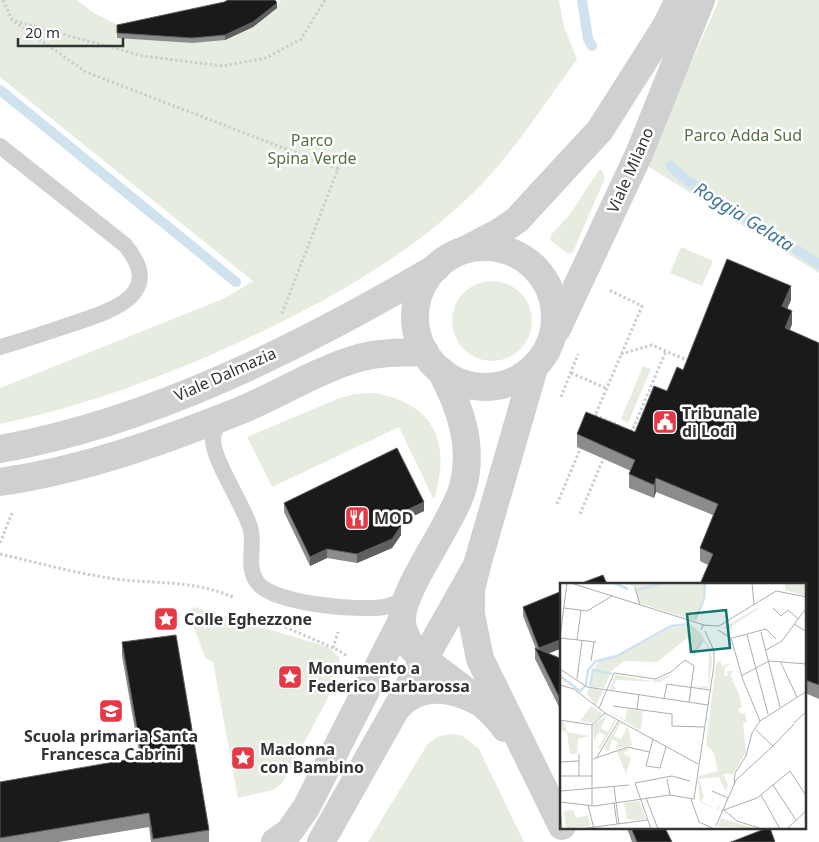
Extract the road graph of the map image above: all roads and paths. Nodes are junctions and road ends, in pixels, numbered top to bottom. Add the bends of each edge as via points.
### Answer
1 (3, 0) edge
2 (325, 0) edge
3 (679, 0) edge
4 (701, 0) edge
5 (12, 20) junction
6 (0, 146) edge
7 (469, 248) junction
8 (436, 266) junction
9 (605, 288) dead end
10 (280, 317) dead end
11 (553, 337) junction
12 (0, 347) edge
13 (581, 348) dead end
14 (666, 351) junction
15 (621, 354) junction
16 (433, 361) junction
17 (692, 362) edge
18 (534, 368) junction
19 (571, 373) junction
20 (606, 388) junction
21 (558, 404) dead end
22 (595, 415) junction
23 (225, 416) junction
24 (591, 424) edge
25 (617, 425) junction
26 (614, 433) edge
27 (583, 442) edge
28 (0, 449) edge
29 (605, 454) edge
30 (0, 482) edge
31 (557, 504) dead end
32 (580, 514) dead end
33 (0, 554) edge
34 (477, 565) junction
35 (239, 600) dead end
36 (405, 608) junction
37 (279, 624) dead end
38 (423, 658) junction
39 (367, 692) junction
40 (478, 702) junction
41 (396, 708) junction
42 (524, 753) junction
43 (560, 823) edge
44 (564, 830) edge
45 (291, 833) edge
46 (275, 842) edge
47 (321, 842) edge
48 (570, 842) edge

1 - 5 path
2 - 5 path via 301,39 266,58 223,66 143,56
3 - 7 street via 600,130 517,220 498,234
4 - 11 street, Viale Milano via 639,154
5 - 10 path via 86,72 338,169
6 - 12 lane via 125,244 136,258 141,276 135,292 108,312
7 - 8 street
7 - 11 street via 505,250 522,257 537,269 554,301
8 - 16 street via 417,298 415,317 418,335
8 - 28 street, Viale Dalmazia via 382,299 196,389 89,427
9 - 15 path via 642,306
11 - 18 street via 546,354
13 - 19 path
14 - 15 path via 652,345
14 - 17 path
14 - 25 path via 632,431
15 - 20 path
16 - 18 street via 450,378 484,388 503,386
16 - 23 street via 372,355 343,364
16 - 36 street via 463,418 466,461 456,507
18 - 34 street
19 - 20 path
19 - 21 path
20 - 22 path
22 - 24 path
22 - 25 path
23 - 30 street via 106,459 64,471
23 - 36 lane via 214,430 215,450 250,526 252,572 258,583 269,592 308,603
25 - 26 path
27 - 31 path
29 - 32 path
33 - 35 path via 78,573 187,583 218,590
34 - 38 street
34 - 42 street via 471,590 474,637 480,659
36 - 38 street via 410,646
36 - 39 street
37 - 39 path via 348,657 351,668 348,681
38 - 40 street
38 - 41 street
39 - 45 street
40 - 41 street via 454,692 429,690 416,693
40 - 42 street via 500,721
41 - 47 street
42 - 43 street
44 - 48 street
45 - 46 street

